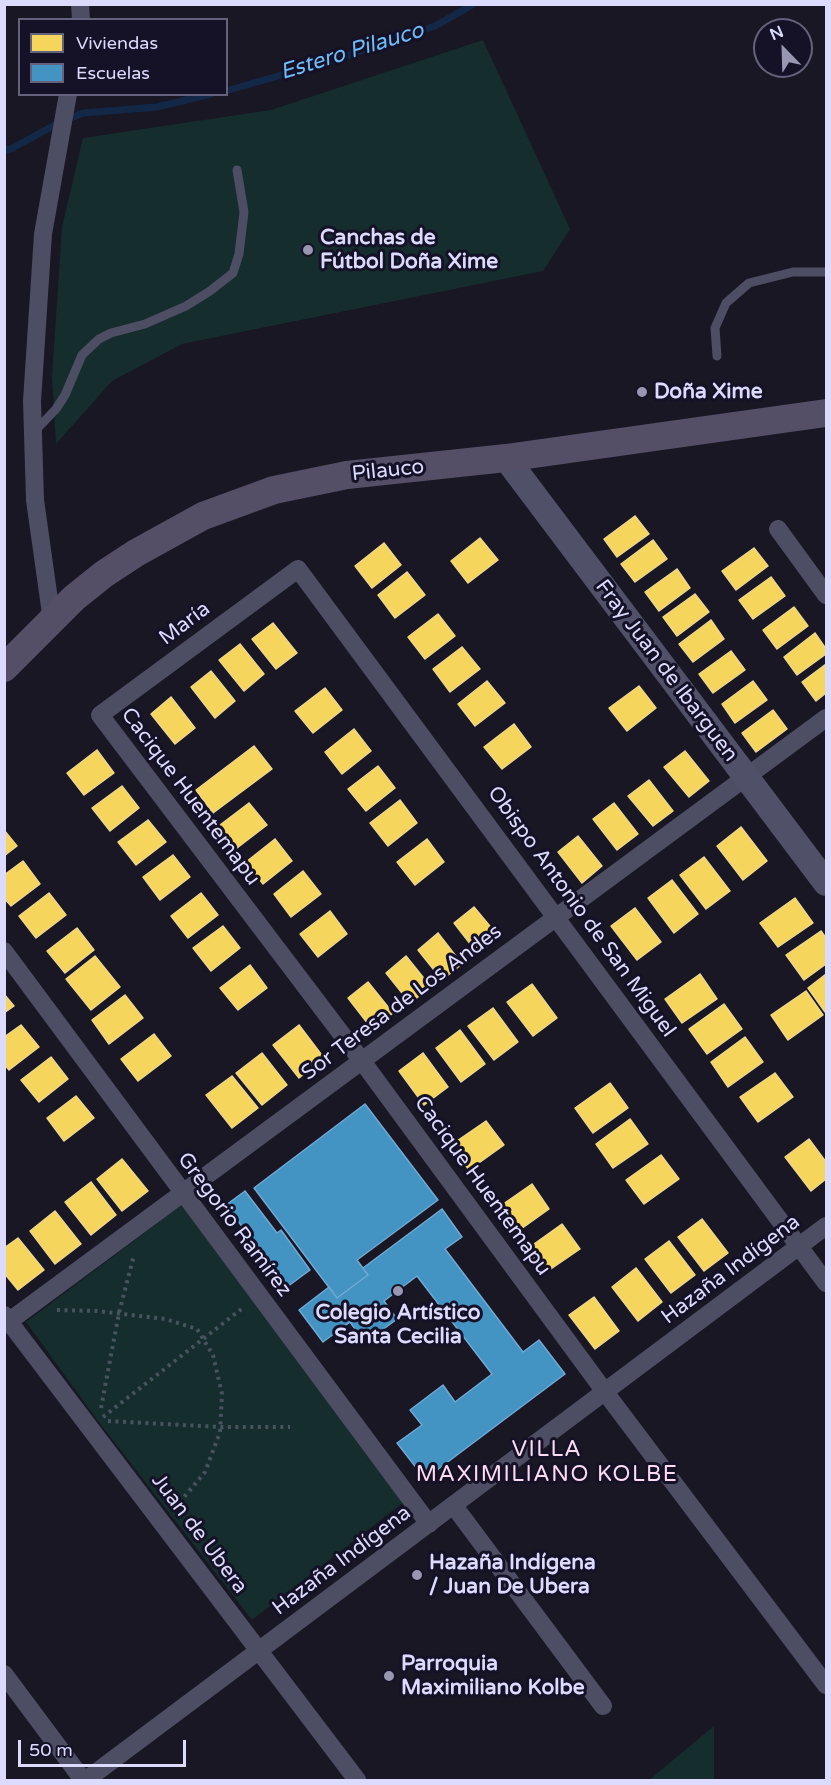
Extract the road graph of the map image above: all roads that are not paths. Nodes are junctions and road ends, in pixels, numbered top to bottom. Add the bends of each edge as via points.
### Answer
1 (68, 96) edge
2 (237, 170) dead end
3 (826, 272) edge
4 (717, 356) dead end
5 (826, 412) edge
6 (33, 433) junction
7 (506, 458) junction
8 (778, 529) dead end
9 (298, 569) joint
10 (826, 595) edge
11 (52, 621) junction
12 (4, 668) edge
13 (100, 715) joint
14 (826, 718) edge
15 (746, 777) junction
16 (826, 883) edge
17 (556, 917) junction
18 (4, 951) edge
19 (362, 1061) junction
20 (183, 1193) junction
21 (826, 1226) edge
22 (799, 1247) junction
23 (826, 1283) edge
24 (6, 1321) edge
25 (605, 1392) junction
26 (454, 1506) junction
27 (429, 1524) junction
28 (259, 1651) junction
29 (4, 1674) edge
30 (826, 1685) edge
31 (603, 1706) dead end
32 (85, 1780) edge
33 (357, 1780) edge

1 - 6 street via 43,234
2 - 6 lane via 244,212 233,273 186,306 99,339 82,355 56,409
3 - 4 lane via 793,272 749,284 722,311 715,328
5 - 7 main road, Pilauco
6 - 11 street via 36,500
7 - 11 main road, Pilauco via 347,475 238,502 177,529 136,553 104,574
7 - 15 street, Fray Juan de Ibarguen
8 - 10 street
9 - 13 street, María
9 - 17 street, Obispo Antonio de San Miguel
11 - 12 main road, Pilauco
13 - 19 street, Cacique Huentemapu
14 - 15 street, Sor Teresa de Los Andes
15 - 16 street, Fray Juan de Ibarguen
15 - 17 street, Sor Teresa de Los Andes
17 - 19 street, Sor Teresa de Los Andes
17 - 22 street, Obispo Antonio de San Miguel
18 - 20 street, Gregorio Ramírez
19 - 20 street, Sor Teresa de Los Andes
19 - 25 street, Cacique Huentemapu
20 - 24 street, Sor Teresa de Los Andes
20 - 27 street, Gregorio Ramírez
21 - 22 street, Hazaña Indígena
22 - 23 street, Obispo Antonio de San Miguel
22 - 25 street, Hazaña Indígena
24 - 28 street, Juan de Ubera
25 - 26 street, Hazaña Indígena
25 - 30 street, Cacique Huentemapu
26 - 27 street, Hazaña Indígena
26 - 31 street
27 - 28 street, Hazaña Indígena
28 - 32 street, Hazaña Indígena
28 - 33 street, Juan de Ubera
29 - 32 street

